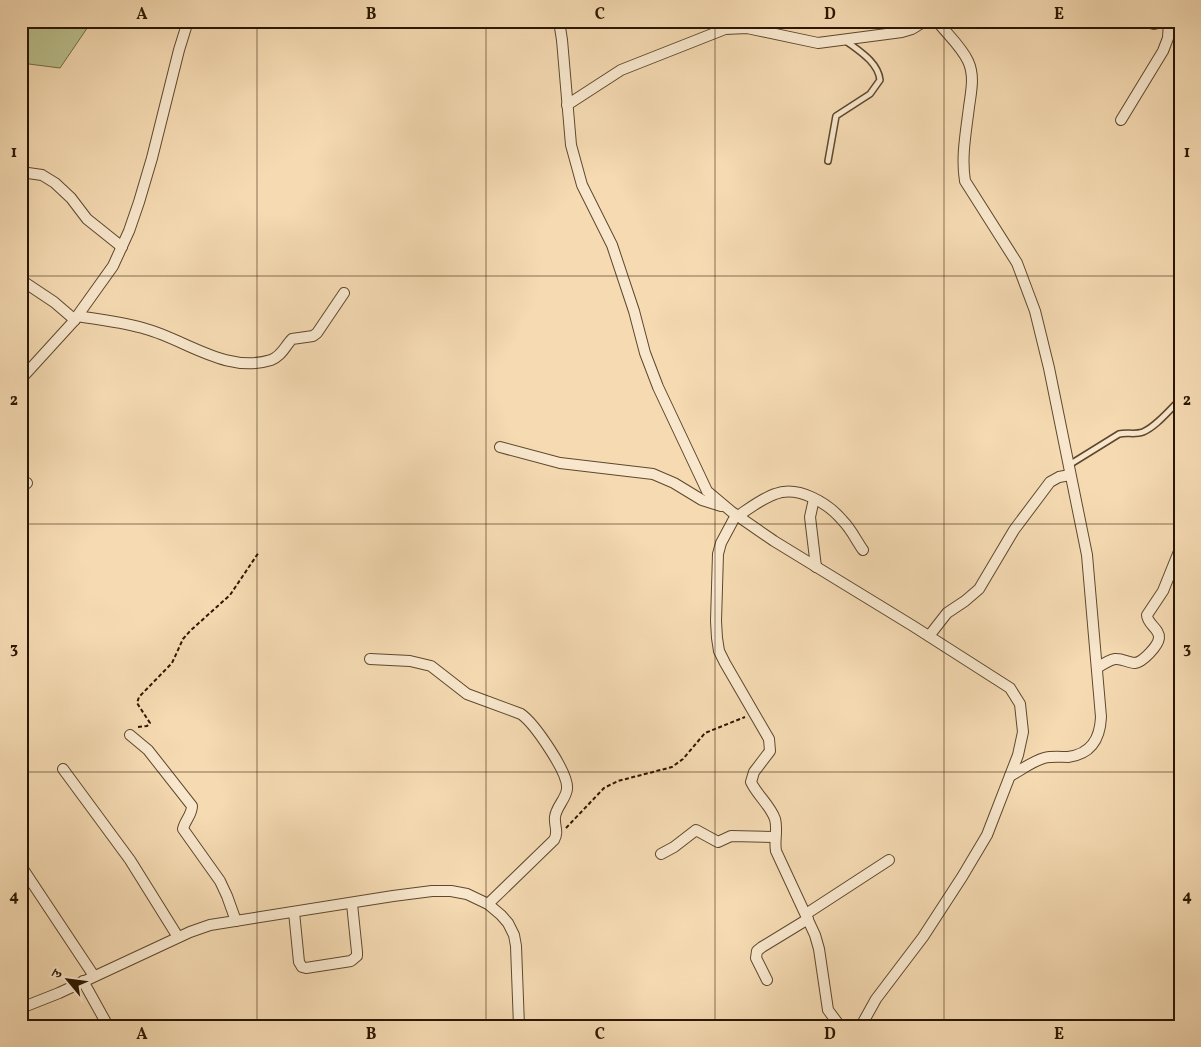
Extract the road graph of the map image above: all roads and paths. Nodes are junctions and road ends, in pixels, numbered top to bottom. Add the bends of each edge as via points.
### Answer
1 (188, 21) edge
2 (559, 21) edge
3 (925, 21) edge
4 (937, 21) edge
5 (1143, 21) edge
6 (1168, 21) edge
7 (846, 41) junction
8 (567, 105) junction
9 (1122, 120) dead end
10 (828, 161) dead end
11 (21, 172) edge
12 (122, 247) junction
13 (21, 280) edge
14 (344, 293) dead end
15 (76, 318) junction
16 (21, 379) edge
17 (1180, 400) edge
18 (500, 447) dead end
19 (1070, 470) junction
20 (814, 499) junction
21 (727, 508) junction
22 (737, 516) junction
23 (863, 550) dead end
24 (1180, 550) edge
25 (259, 552) dead end
26 (816, 567) junction
27 (929, 636) junction
28 (370, 660) dead end
29 (1097, 668) junction
30 (754, 713) junction
31 (130, 735) joint
32 (63, 769) dead end
33 (1010, 776) junction
34 (556, 836) junction
35 (775, 837) junction
36 (661, 854) dead end
37 (889, 860) dead end
38 (21, 866) edge
39 (352, 904) junction
40 (488, 904) junction
41 (294, 912) junction
42 (807, 917) junction
43 (236, 920) junction
44 (178, 937) junction
45 (94, 976) junction
46 (767, 980) dead end
47 (83, 981) junction
48 (21, 1008) edge
49 (108, 1026) edge
50 (519, 1026) edge
51 (840, 1026) edge
52 (861, 1026) edge

1 - 12 street via 152,158
2 - 8 street
3 - 7 street via 902,32
4 - 19 street via 963,52 971,70 964,144 965,181 1007,246 1026,286 1049,368
5 - 6 street via 1161,24
6 - 9 street via 1168,38 1163,51
7 - 8 street via 818,43 747,28 726,29 621,70
7 - 10 lane via 877,68 880,80 870,94 836,116
8 - 21 street via 571,145 582,185 612,245 658,386 707,491
11 - 12 street via 42,175 55,182 88,219
12 - 15 street via 113,266
13 - 15 street
14 - 15 street via 317,333 292,339 280,355 262,362 219,358 147,329
15 - 16 street
17 - 19 lane via 1149,429 1137,434 1119,434
18 - 21 street via 560,463 658,476 702,500
19 - 27 street via 1046,486 1014,530 979,589 947,613
19 - 29 street via 1087,555
20 - 22 street via 798,492 780,492
20 - 23 street via 843,520
20 - 26 street via 810,517
21 - 22 street
22 - 26 street
22 - 30 street via 718,554 717,638 725,663
24 - 29 street via 1163,591 1147,615 1158,632 1157,644 1138,662 1115,659
25 - 31 path via 230,596 182,639 172,663 140,697 137,703 150,723 133,728
26 - 27 street
27 - 33 street via 1015,694 1020,704 1023,732
28 - 34 street via 410,661 431,666 467,694 514,710 528,719 546,744 567,784 555,817
29 - 33 street via 1102,717 1093,744 1078,755 1045,757
30 - 34 path via 705,733 683,759 672,766 604,788
30 - 35 street via 770,746 768,756 754,772 751,782 772,812
31 - 43 street via 148,750 192,806 183,829 220,881
32 - 44 street via 130,860
33 - 52 street via 987,835 962,877 923,937 876,999
34 - 40 street
35 - 36 street via 731,836 718,842 696,830
35 - 42 street via 776,851
37 - 42 street
38 - 45 street
39 - 40 street via 451,890
39 - 41 street
39 - 41 street via 357,956 351,961 306,968 299,962
40 - 50 street via 508,923 514,935
41 - 43 street
42 - 46 street via 757,951 756,958
42 - 51 street via 819,949 828,1010
43 - 44 street via 210,925
44 - 45 street
45 - 47 street
47 - 48 street
47 - 49 street

